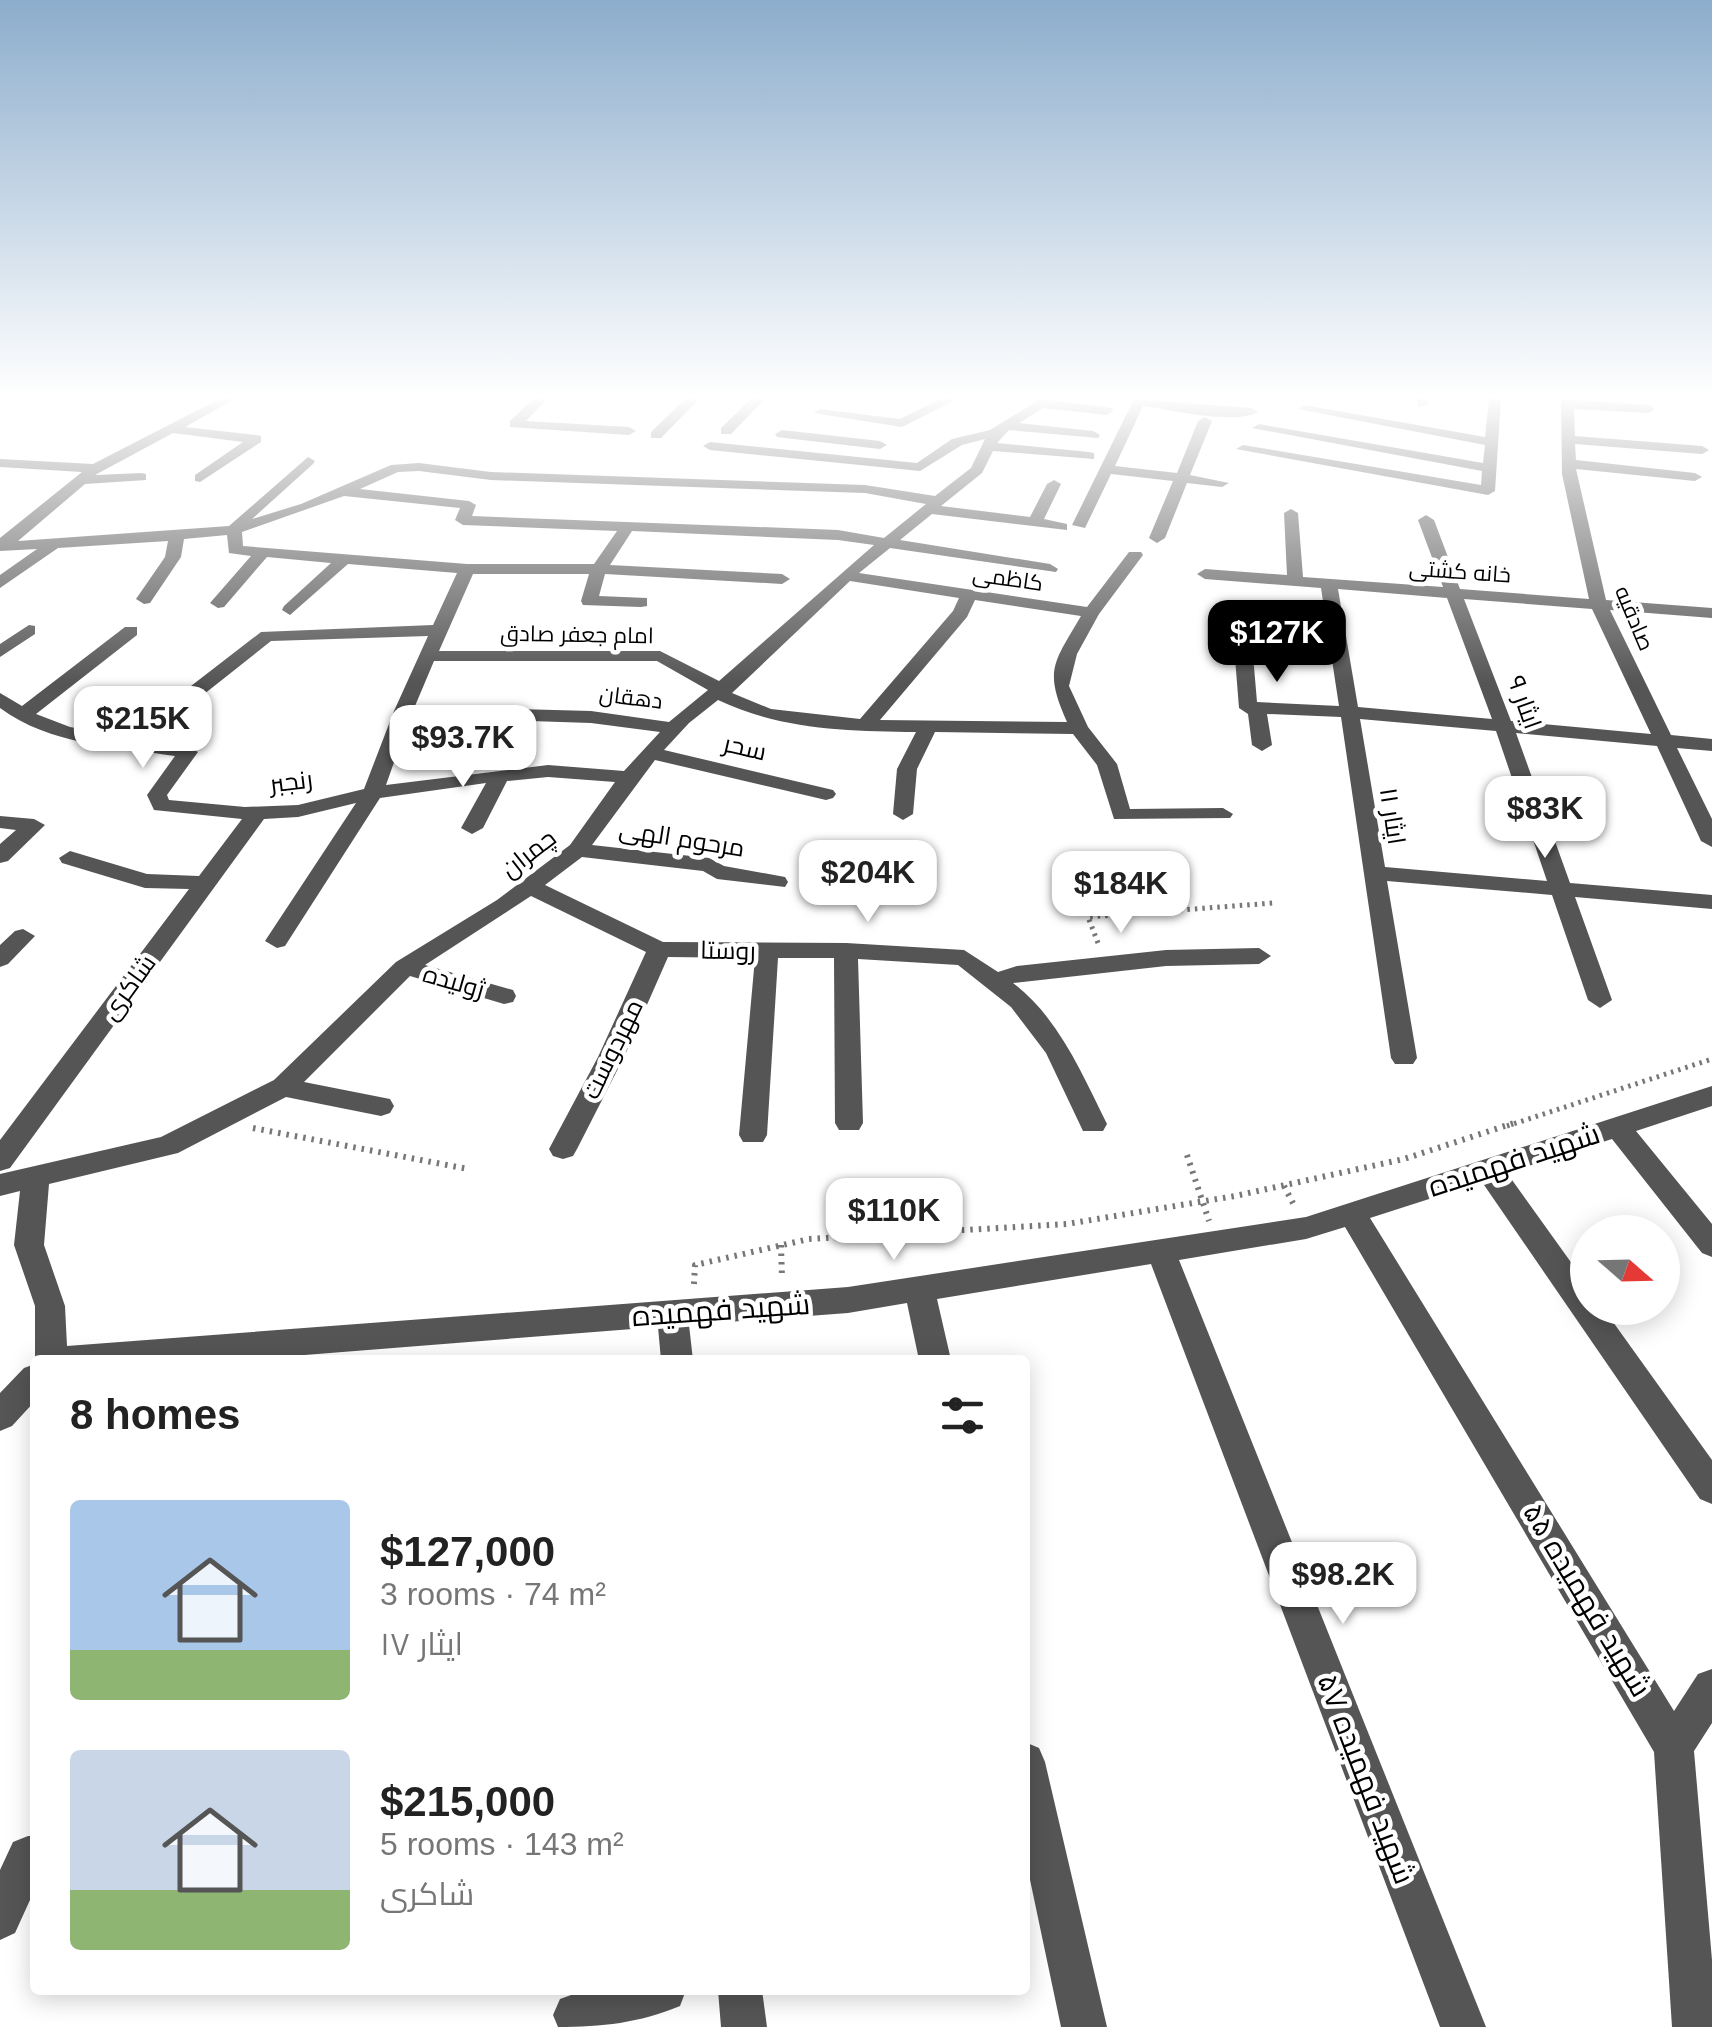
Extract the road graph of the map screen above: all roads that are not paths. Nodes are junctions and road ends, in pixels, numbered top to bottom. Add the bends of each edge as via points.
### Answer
1 (65, 494) edge
2 (273, 494) edge
3 (337, 494) edge
4 (366, 494) edge
5 (884, 494) edge
6 (947, 494) edge
7 (1049, 494) edge
8 (1095, 494) edge
9 (1176, 494) edge
10 (1575, 494) edge
11 (932, 505) junction
12 (1291, 513) dead end
13 (1426, 520) dead end
14 (1035, 522) junction
15 (1080, 525) dead end
16 (1062, 526) dead end
17 (627, 527) junction
18 (234, 530) junction
19 (177, 536) junction
20 (1157, 538) dead end
21 (887, 542) junction
22 (54, 544) junction
23 (0, 545) edge
24 (262, 553) junction
25 (1135, 555) dead end
26 (343, 560) junction
27 (467, 568) junction
28 (599, 569) junction
29 (1050, 569) dead end
30 (1205, 574) dead end
31 (846, 576) junction
32 (782, 579) dead end
33 (1296, 581) junction
34 (0, 583) edge
35 (1329, 584) junction
36 (1456, 594) junction
37 (969, 596) junction
38 (144, 599) dead end
39 (641, 602) dead end
40 (218, 603) dead end
41 (1599, 605) junction
42 (290, 610) dead end
43 (1712, 613) edge
44 (1091, 614) junction
45 (1241, 620) dead end
46 (29, 630) dead end
47 (440, 630) junction
48 (131, 631) dead end
49 (0, 652) edge
50 (427, 656) junction
51 (718, 688) junction
52 (8, 708) edge
53 (1257, 708) junction
54 (403, 711) junction
55 (1349, 712) junction
56 (865, 726) junction
57 (1504, 727) junction
58 (674, 728) junction
59 (927, 728) junction
60 (1080, 728) junction
61 (1664, 741) junction
62 (131, 742) junction
63 (1262, 745) dead end
64 (1712, 745) edge
65 (650, 753) junction
66 (500, 775) junction
67 (629, 777) junction
68 (373, 793) junction
69 (826, 794) dead end
70 (256, 813) junction
71 (903, 814) dead end
72 (1223, 814) dead end
73 (0, 822) edge
74 (472, 828) dead end
75 (1712, 841) edge
76 (578, 850) junction
77 (0, 856) edge
78 (70, 858) dead end
79 (1374, 873) junction
80 (777, 882) dead end
81 (204, 884) junction
82 (530, 887) junction
83 (1561, 889) junction
84 (1712, 902) edge
85 (23, 936) dead end
86 (276, 941) dead end
87 (659, 949) junction
88 (768, 951) junction
89 (846, 951) junction
90 (1259, 956) dead end
91 (0, 959) edge
92 (404, 967) junction
93 (994, 982) junction
94 (504, 996) dead end
95 (1600, 1000) dead end
96 (1404, 1058) dead end
97 (283, 1087) junction
98 (1712, 1096) edge
99 (381, 1106) dead end
100 (849, 1123) dead end
101 (1093, 1124) dead end
102 (1617, 1126) junction
103 (753, 1136) dead end
104 (563, 1148) dead end
105 (0, 1161) edge
106 (1488, 1169) junction
107 (36, 1177) junction
108 (0, 1185) edge
109 (1352, 1214) junction
110 (1712, 1245) edge
111 (1160, 1251) junction
112 (919, 1290) junction
113 (683, 1313) junction
114 (269, 1352) edge
115 (51, 1355) edge
116 (204, 1355) edge
117 (678, 1355) edge
118 (934, 1355) edge
119 (30, 1383) edge
120 (0, 1416) edge
121 (1712, 1488) edge
122 (1712, 1688) edge
123 (1674, 1747) junction
124 (1030, 1784) edge
125 (30, 1857) edge
126 (0, 1918) edge
127 (646, 1995) edge
128 (741, 1995) edge
129 (576, 2014) dead end
130 (744, 2027) edge
131 (1084, 2027) edge
132 (1463, 2027) edge
133 (1695, 2027) edge

1 - 23 street
2 - 18 street
3 - 18 street
4 - 17 street via 470,505 463,520
5 - 11 street
6 - 11 street, چمران
7 - 14 street
8 - 15 street
9 - 20 street
10 - 41 street, صادقیه
11 - 14 street
11 - 21 street, چمران
12 - 33 street
13 - 36 street, ایثار ۹
14 - 16 street
17 - 21 street
17 - 28 street
18 - 19 street
18 - 24 street via 235,550
19 - 22 street
19 - 38 street via 173,557
21 - 29 street
21 - 31 street, چمران
22 - 23 street
22 - 34 street
24 - 26 street
24 - 40 street
25 - 44 street
26 - 27 street
26 - 42 street
27 - 28 street
27 - 47 street
28 - 32 street
28 - 39 street via 590,601
30 - 33 street, خانه کشتی
31 - 37 street, کاظمی
31 - 51 street, چمران
33 - 35 street, خانه کشتی
35 - 36 street, خانه کشتی
35 - 55 street, ایثار ۱۱
36 - 41 street, خانه کشتی
36 - 57 street, ایثار ۹
37 - 44 street, کاظمی
37 - 56 street
41 - 43 street, خانه کشتی
41 - 61 street, صادقیه
44 - 60 street via 1068,654 1060,686
45 - 53 street via 1248,708
46 - 49 street
47 - 50 street
47 - 62 street via 267,636
48 - 52 street
50 - 51 street, امام جعفر صادق via 660,656
50 - 54 street
51 - 56 street, امام جعفر صادق via 725,698 767,714
51 - 58 street, چمران
52 - 62 street via 54,729
53 - 55 street
53 - 63 street
54 - 58 street, دهقان via 591,717
54 - 68 street
55 - 57 street
55 - 79 street, ایثار ۱۱
56 - 59 street, امام جعفر صادق
57 - 61 street
57 - 83 street, ایثار ۹
58 - 65 street, چمران
59 - 60 street, امام جعفر صادق
59 - 71 street via 907,770
60 - 72 street via 1107,764 1121,815
61 - 64 street
61 - 75 street, صادقیه
62 - 70 street, رنجبر via 188,752 157,795 161,806
65 - 67 street, چمران
65 - 69 street, سحر
66 - 67 street, رنجبر via 548,770
66 - 68 street, رنجبر
66 - 74 street
67 - 76 street, چمران
68 - 70 street, رنجبر via 298,812
68 - 86 street
70 - 81 street, شاکری
73 - 77 street via 34,825
76 - 80 street, مرحوم الهی via 709,865
76 - 82 street, چمران
78 - 81 street via 145,881
79 - 83 street
79 - 96 street, ایثار ۱۱
81 - 105 street, شاکری
82 - 87 street, روستا
82 - 92 street, چمران
83 - 84 street
83 - 95 street, ایثار ۹
85 - 91 street
87 - 88 street, روستا
87 - 104 street, مهردوست
88 - 89 street, روستا
88 - 103 street
89 - 93 street, روستا via 964,958
89 - 100 street
90 - 93 street via 1166,958
92 - 94 street, ژولیده
92 - 97 street, چمران
93 - 101 street, روستا via 1020,1001 1058,1050
97 - 99 street
97 - 107 street, چمران via 168,1146
98 - 102 street, شهید فهمیده
102 - 106 street, شهید فهمیده
102 - 110 street
106 - 109 street, شهید فهمیده
106 - 121 street
107 - 108 street, چمران
107 - 115 street via 29,1245 50,1306
109 - 111 street, شهید فهمیده via 1306,1228
109 - 123 street, شهید فهمیده ۵۵
111 - 112 street, شهید فهمیده
111 - 132 street, شهید فهمیده ۵۷
112 - 113 street, شهید فهمیده
112 - 118 street
113 - 114 street, شهید فهمیده
113 - 117 street
114 - 116 street, شهید فهمیده
119 - 120 street
122 - 123 street
123 - 133 street, شهید فهمیده ۵۵
124 - 131 street
125 - 126 street
127 - 129 street
128 - 130 street

